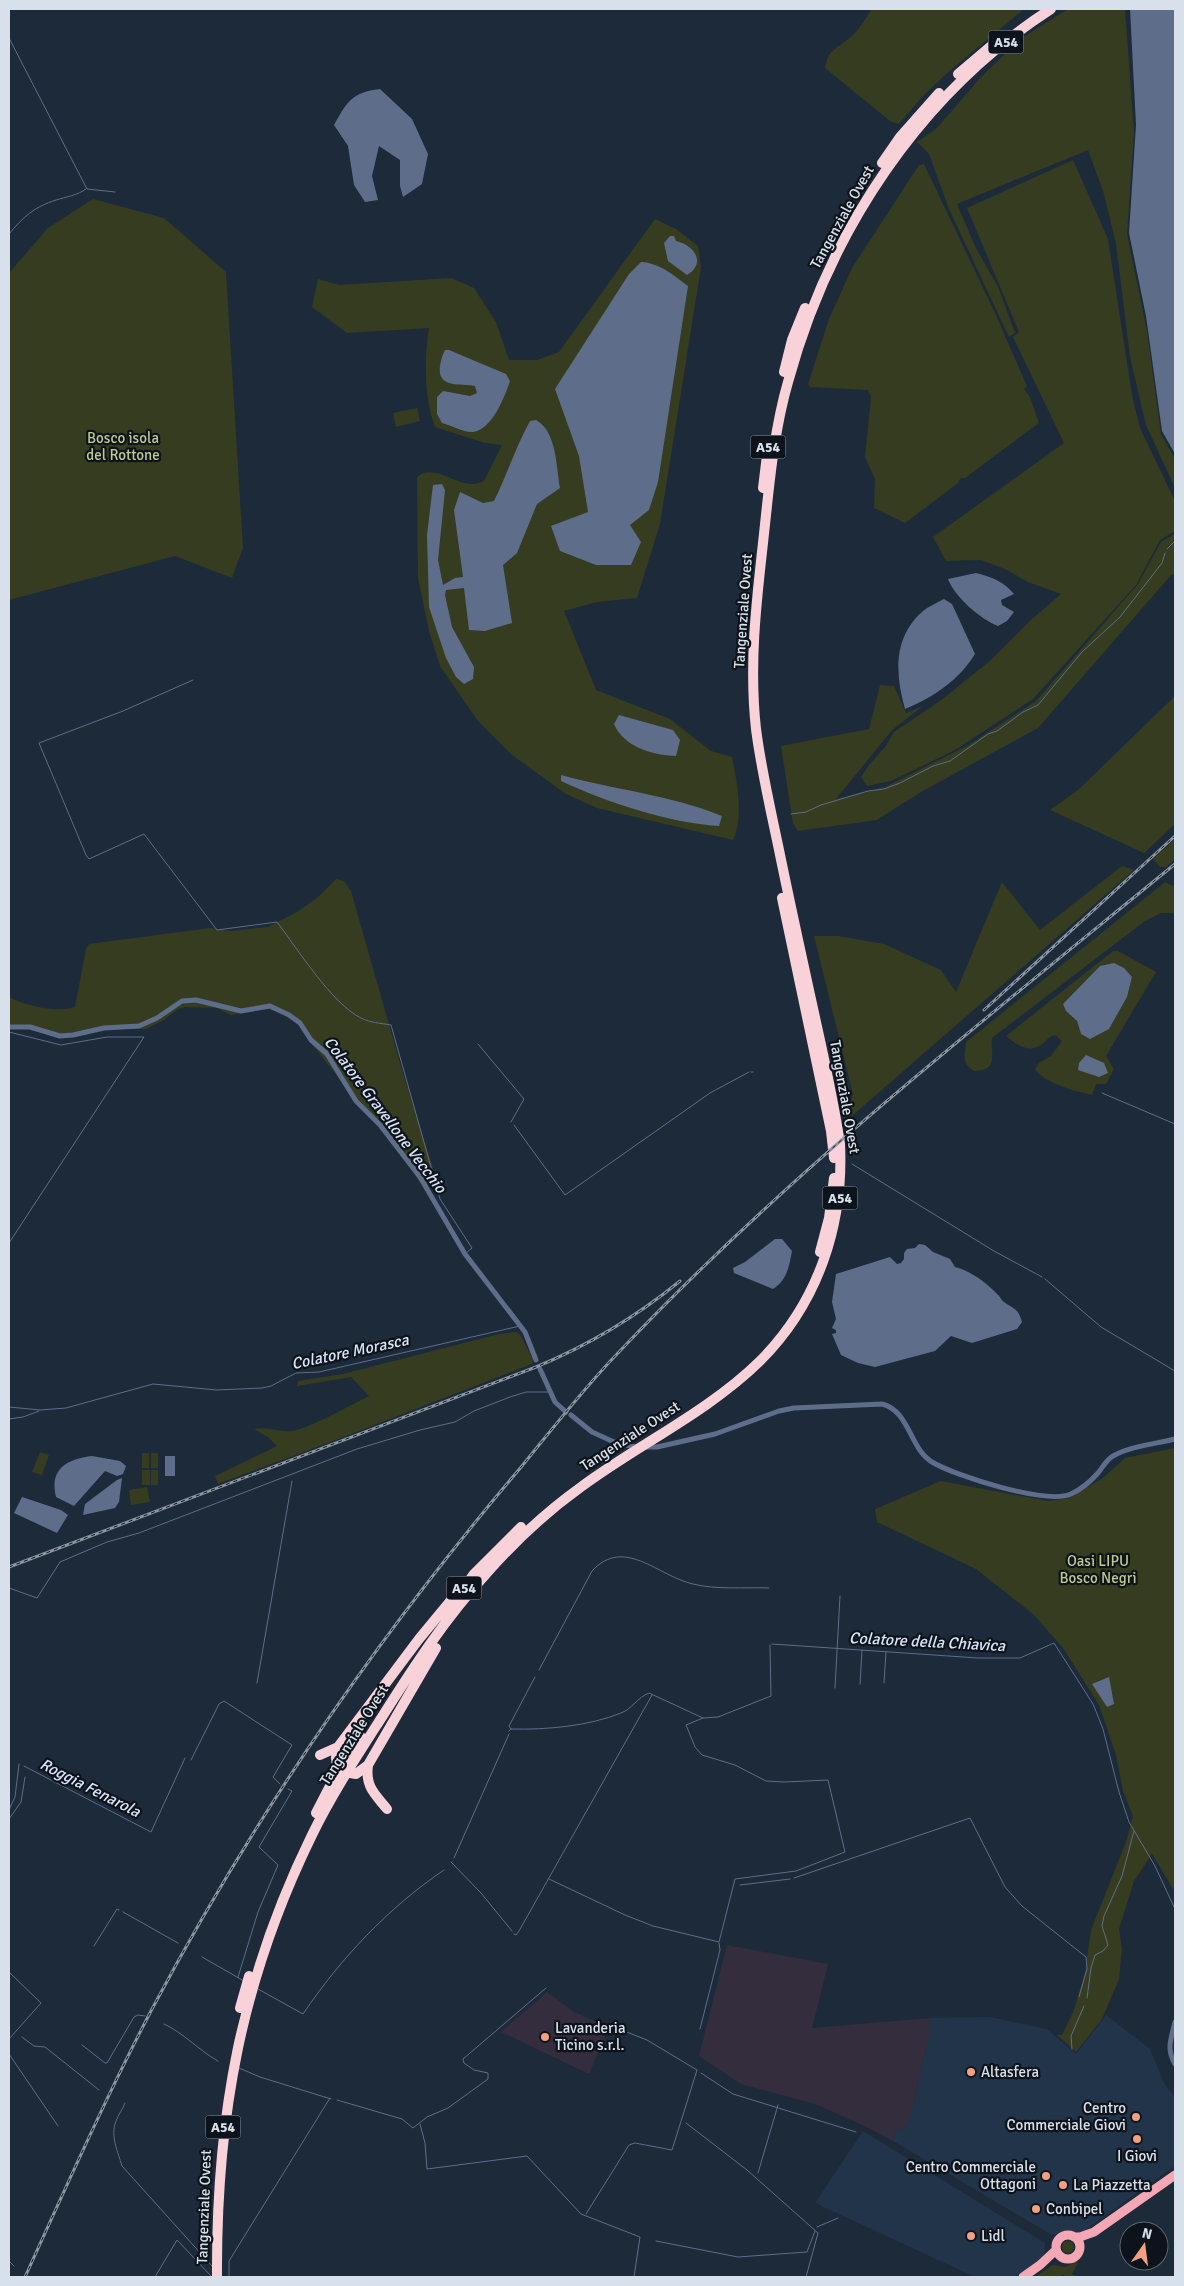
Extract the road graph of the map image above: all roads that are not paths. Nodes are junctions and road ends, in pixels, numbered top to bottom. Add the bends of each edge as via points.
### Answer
1 (1039, 9) edge
2 (1051, 9) edge
3 (959, 78) junction
4 (479, 1575) junction
5 (338, 1747) junction
6 (320, 1755) dead end
7 (368, 1765) junction
8 (387, 1809) dead end
9 (1175, 2175) edge
10 (1094, 2232) junction
11 (1074, 2236) junction
12 (1080, 2247) junction
13 (1058, 2253) junction
14 (213, 2272) edge
15 (1023, 2277) edge
16 (1031, 2277) edge

1 - 3 highway, Tangenziale Ovest / A54 via 980,54
2 - 3 highway, Tangenziale Ovest / A54
3 - 4 highway, Tangenziale Ovest / A54 via 900,137 853,210 815,284 792,340 764,473 748,615 749,726 840,1144 839,1201 832,1238 809,1294 759,1362 724,1390 547,1504 521,1527
4 - 5 highway via 419,1638
4 - 7 highway
4 - 14 highway, Tangenziale Ovest / A54 via 433,1630 334,1786 276,1900 233,2036 219,2110 212,2171
5 - 6 highway
5 - 7 highway via 336,1758 341,1770 356,1774
7 - 8 highway via 371,1790
9 - 10 main road
10 - 11 main road
10 - 12 main road
11 - 12 main road
11 - 13 main road via 1059,2238 1056,2244
12 - 13 main road via 1072,2259
13 - 15 main road
13 - 16 main road

